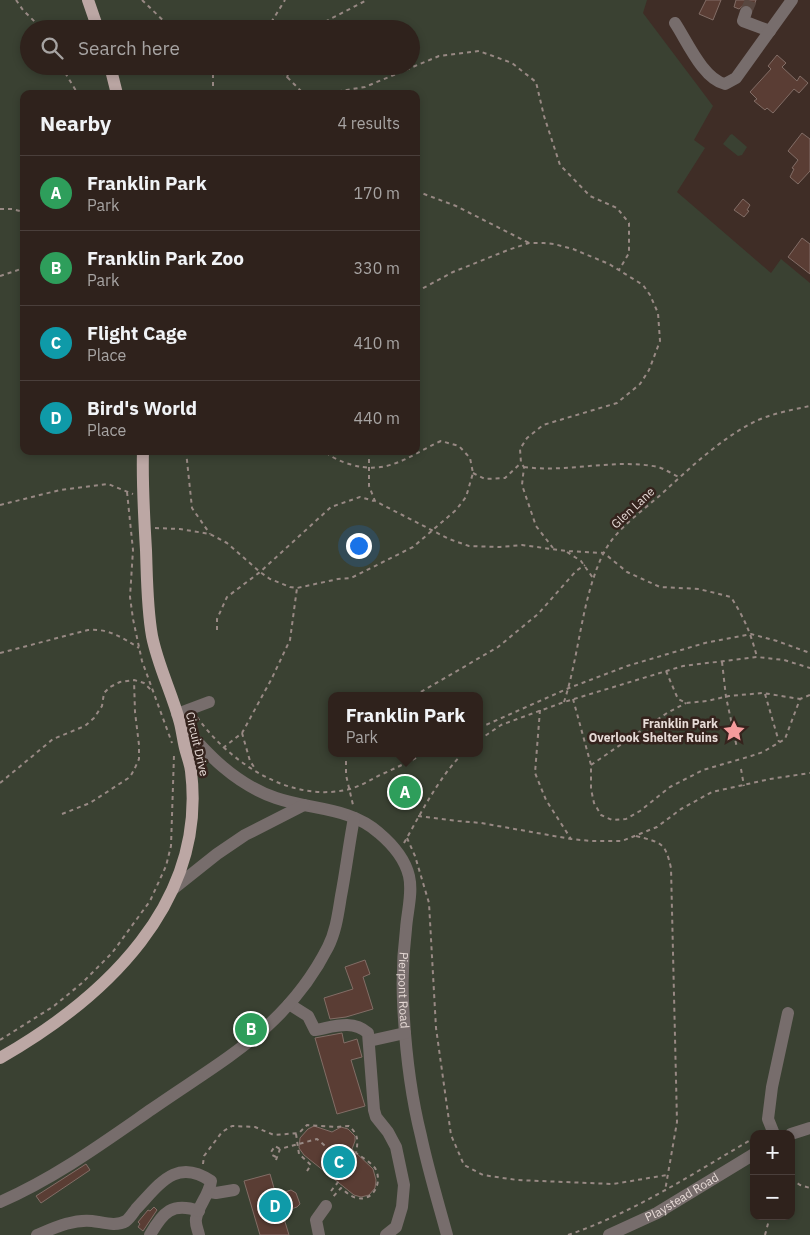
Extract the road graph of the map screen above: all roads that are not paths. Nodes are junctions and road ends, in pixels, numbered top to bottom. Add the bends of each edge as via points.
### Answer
1 (88, 0) edge
2 (792, 0) edge
3 (746, 12) dead end
4 (95, 20) edge
5 (675, 23) dead end
6 (770, 31) junction
7 (112, 75) edge
8 (116, 90) edge
9 (143, 455) edge
10 (209, 702) dead end
11 (178, 718) junction
12 (304, 805) junction
13 (354, 818) junction
14 (173, 889) junction
15 (290, 1004) junction
16 (788, 1013) dead end
17 (405, 1033) junction
18 (369, 1041) junction
19 (0, 1058) edge
20 (810, 1128) edge
21 (772, 1130) edge
22 (795, 1133) edge
23 (750, 1156) edge
24 (234, 1190) dead end
25 (210, 1192) junction
26 (1, 1202) edge
27 (326, 1206) road end
28 (199, 1211) junction
29 (37, 1235) edge
30 (150, 1235) edge
31 (199, 1235) edge
32 (319, 1235) edge
33 (386, 1235) edge
34 (447, 1235) edge
35 (609, 1235) edge

1 - 4 main road
2 - 6 street
3 - 6 street via 743,21
5 - 6 street via 706,73 725,84 736,78
7 - 8 main road
9 - 11 main road, Circuit Drive via 147,586 152,635
10 - 11 street
11 - 12 street, Pierpont Road via 204,750 247,785 276,798
11 - 14 main road, Circuit Drive via 193,797 188,838
12 - 13 street, Pierpont Road via 334,810
12 - 14 street via 245,835
13 - 15 street via 336,927 313,972
13 - 17 street, Pierpont Road via 378,832 396,852 406,867 410,882 403,976
14 - 19 main road, Circuit Drive via 131,955 96,991 61,1019
15 - 18 street via 308,1016 315,1030 345,1024 355,1026 368,1033
15 - 26 street via 265,1030 236,1052 76,1162
16 - 21 street via 772,1087 768,1119
17 - 18 street
17 - 34 street, Pierpont Road via 418,1126
18 - 33 street via 374,1110 396,1147 404,1185 396,1227
20 - 22 street
23 - 35 street, Playstead Road via 657,1213
24 - 25 street
25 - 28 street
25 - 29 street via 211,1181 200,1174 172,1174 160,1182 126,1221 108,1224 79,1220
27 - 32 street via 316,1220
28 - 30 street via 175,1208 159,1220
28 - 31 street via 196,1220

